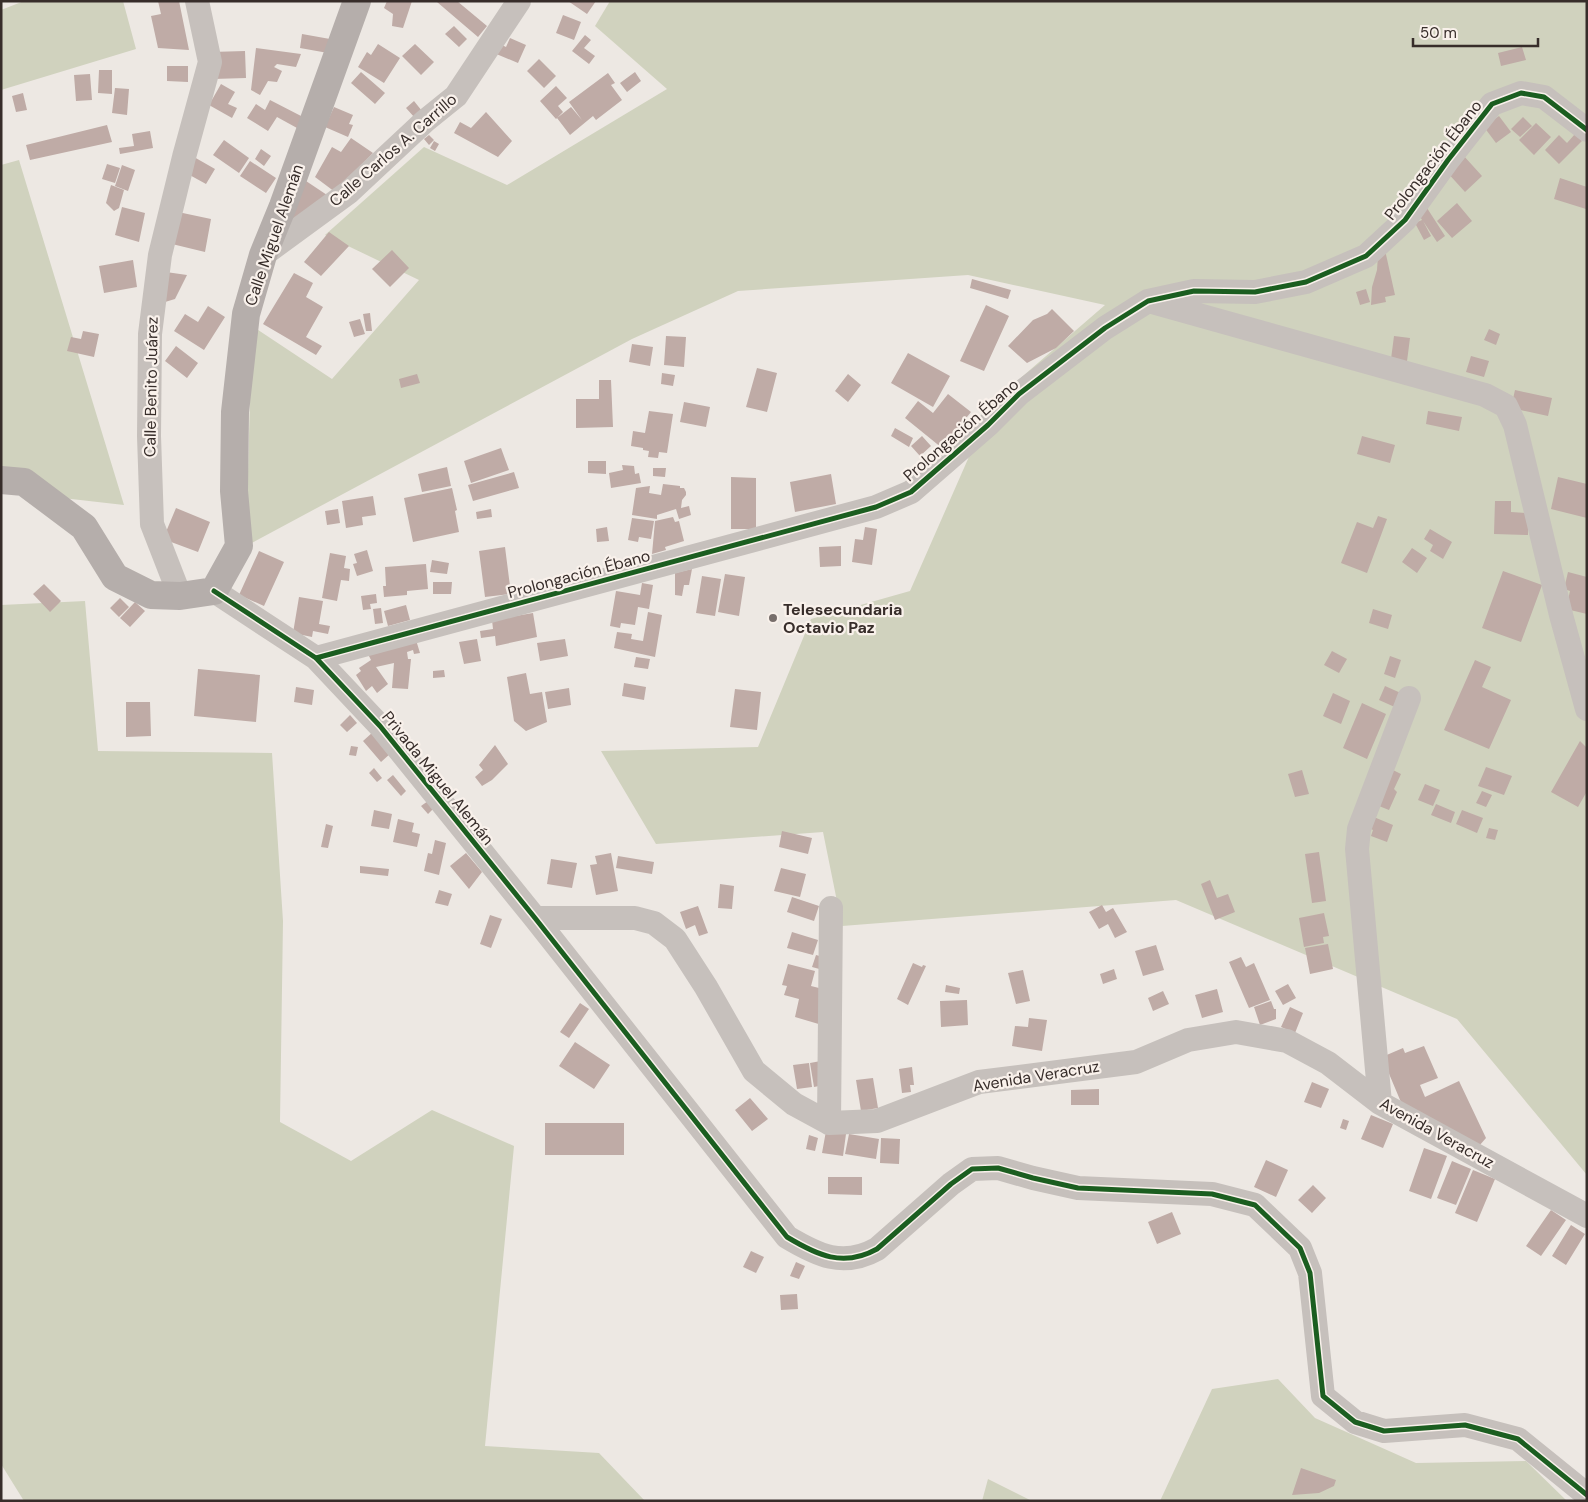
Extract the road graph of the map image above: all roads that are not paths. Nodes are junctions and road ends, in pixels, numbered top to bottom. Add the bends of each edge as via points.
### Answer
1 (197, 1) edge
2 (358, 1) edge
3 (518, 1) edge
4 (1587, 130) edge
5 (263, 255) junction
6 (1148, 301) junction
7 (1, 480) edge
8 (214, 591) junction
9 (180, 596) junction
10 (316, 658) junction
11 (1409, 698) dead end
12 (1587, 709) edge
13 (831, 908) dead end
14 (535, 918) junction
15 (1380, 1103) junction
16 (829, 1122) junction
17 (1587, 1216) edge
18 (1587, 1494) edge

1 - 9 street, Calle Benito Juárez via 210,62 160,254 150,334 152,524
2 - 5 main road, Calle Miguel Alemán
3 - 5 street, Calle Carlos A. Carrillo via 456,96 349,192
4 - 6 street, Prolongación Ébano via 1544,97 1521,93 1492,104 1405,220 1366,256 1306,282 1255,292 1194,291
5 - 8 main road, Calle Miguel Alemán via 246,314 235,412 234,491 239,546
6 - 10 street, Prolongación Ébano via 1105,328 1019,394 911,492 876,507
6 - 12 street via 1485,395 1506,406 1515,425
7 - 9 main road via 24,482 84,527 115,577 151,595
8 - 9 main road
8 - 10 street
10 - 14 street, Privada Miguel Alemán via 380,726
11 - 15 street via 1359,829 1357,849
13 - 16 street
14 - 16 street, Avenida Veracruz via 635,918 654,922 675,939 754,1071 794,1104
14 - 18 street, Privada Miguel Alemán via 787,1237 813,1252 832,1258 864,1256 877,1249 972,1169 998,1168 1078,1188 1212,1194 1254,1205 1300,1248 1310,1273 1323,1396 1355,1422 1384,1431 1465,1425 1518,1439
15 - 16 street, Avenida Veracruz via 1328,1062 1287,1041 1236,1032 1188,1040 1136,1062 979,1082 877,1121
15 - 17 street, Avenida Veracruz

